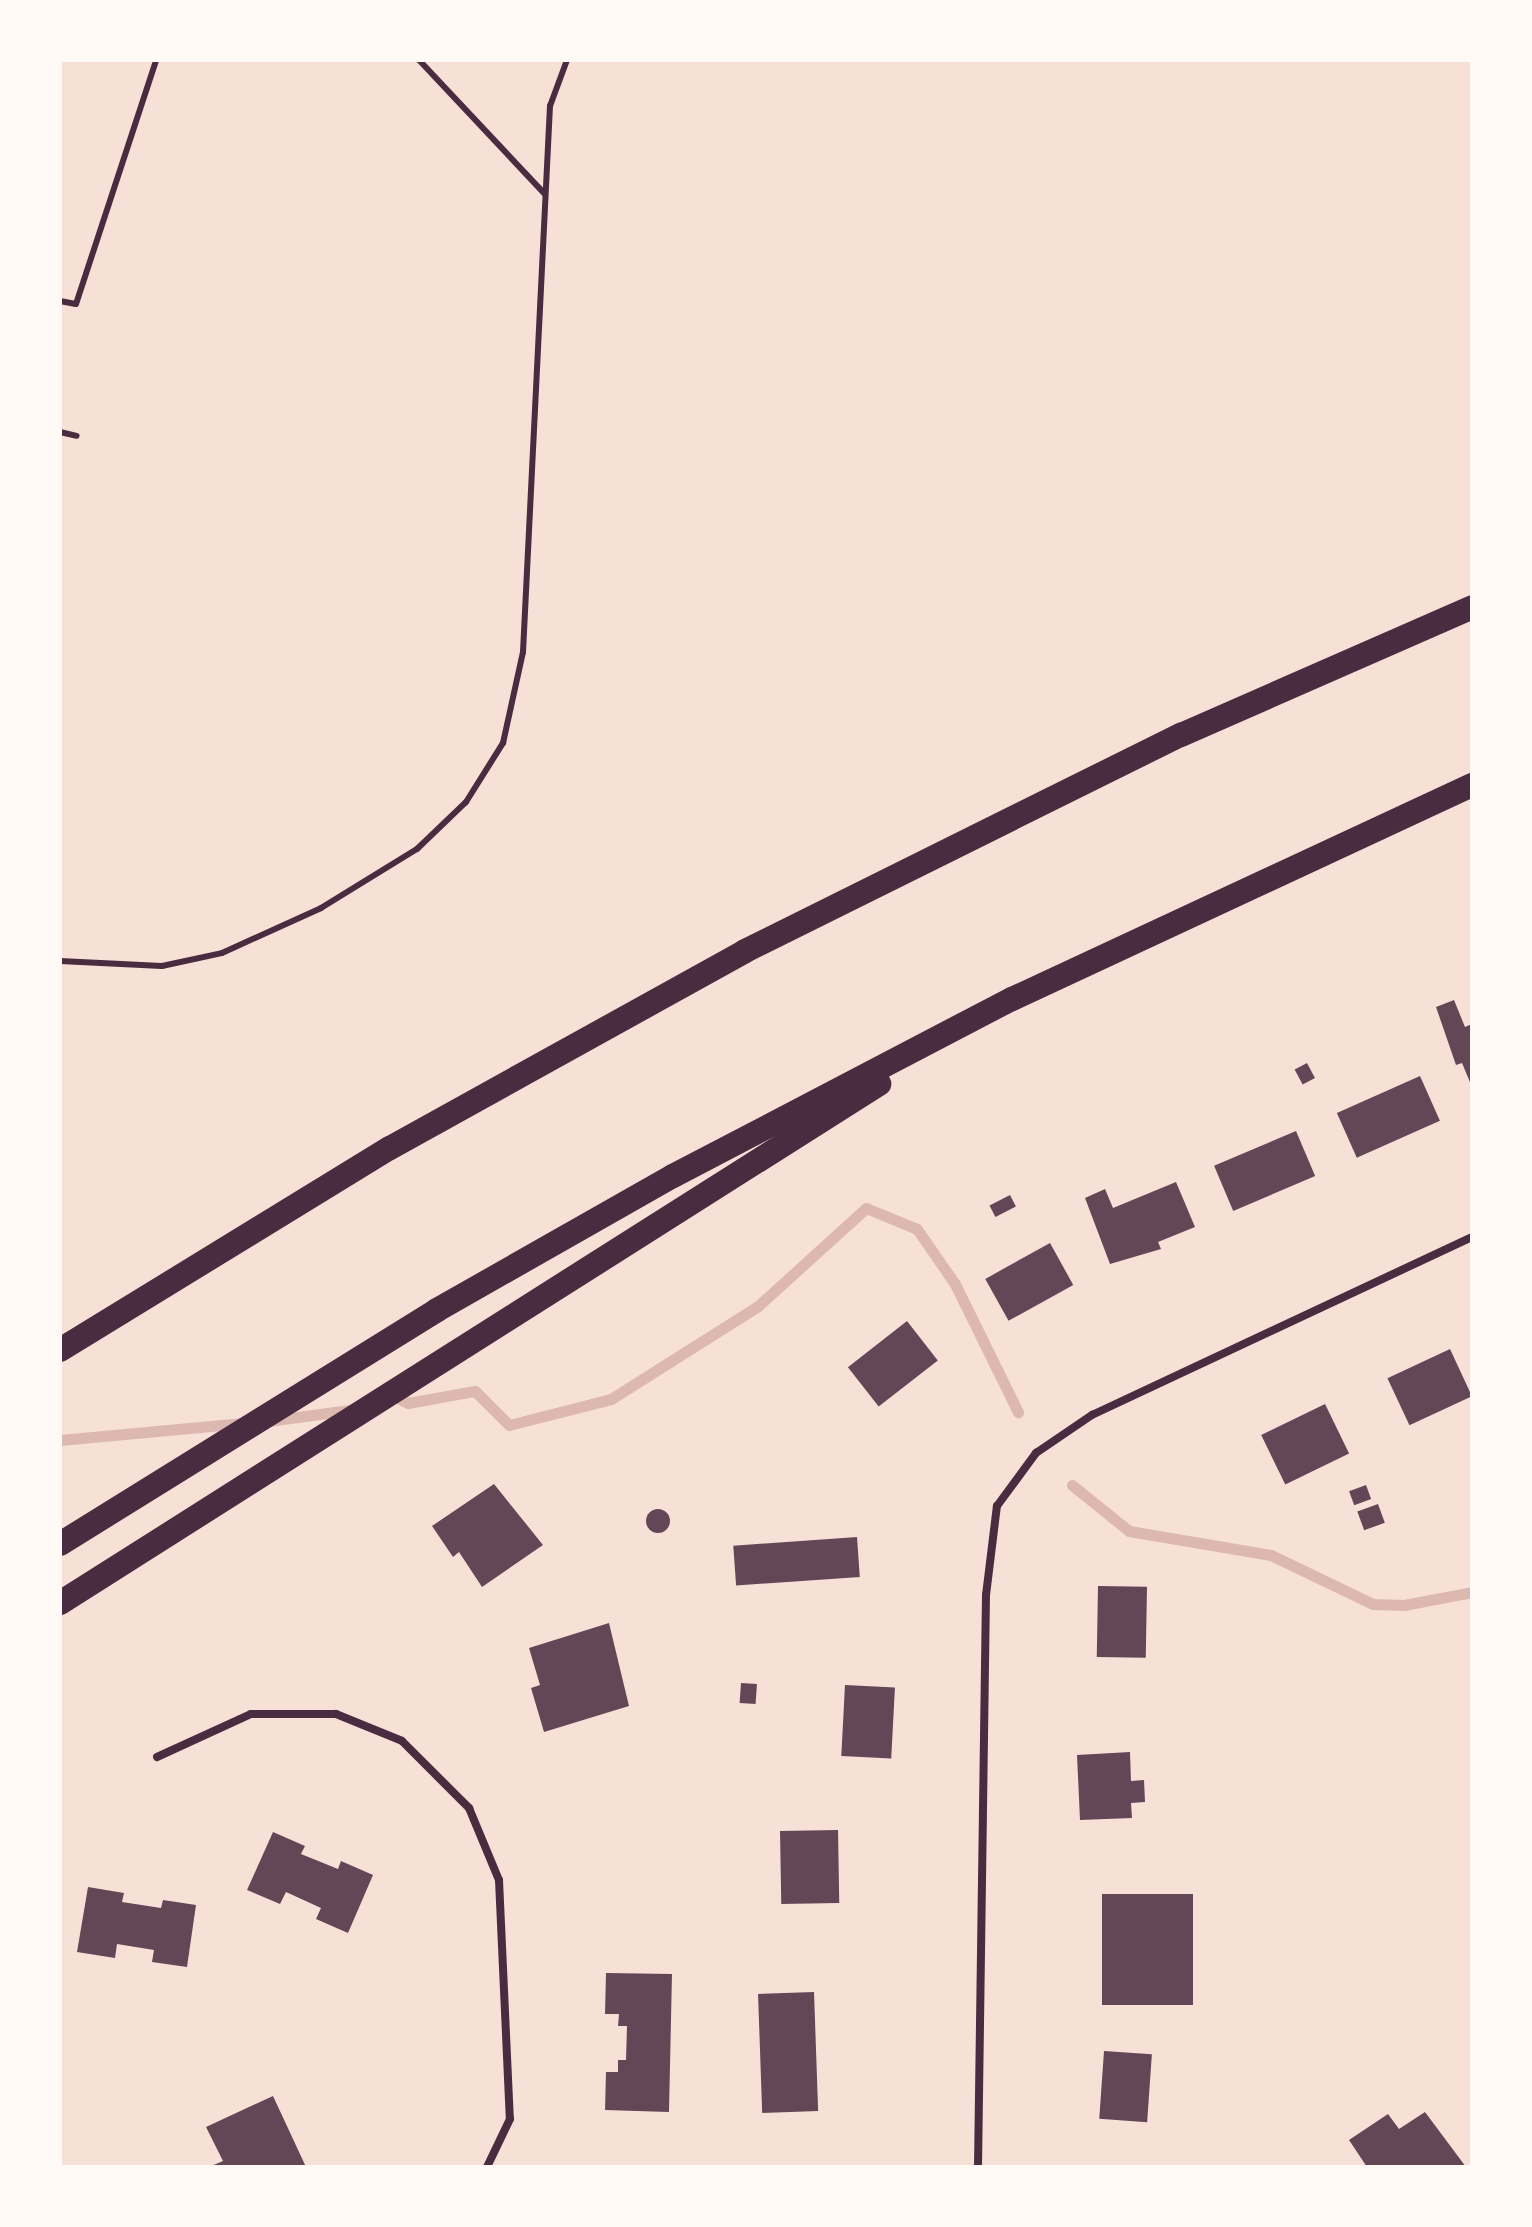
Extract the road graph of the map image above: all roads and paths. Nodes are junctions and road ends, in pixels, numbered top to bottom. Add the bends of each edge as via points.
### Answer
1 (156, 60) edge
2 (419, 60) edge
3 (567, 60) edge
4 (545, 194) junction
5 (60, 301) edge
6 (60, 432) edge
7 (77, 436) dead end
8 (1472, 607) edge
9 (1472, 785) edge
10 (60, 961) edge
11 (1012, 999) junction
12 (1472, 1237) edge
13 (60, 1350) edge
14 (60, 1544) edge
15 (60, 1603) edge
16 (157, 1757) dead end
17 (487, 2167) edge
18 (978, 2167) edge

1 - 5 lane via 76,304
2 - 4 lane
3 - 4 lane via 550,106
4 - 10 lane via 523,652 496,755 466,802 417,849 321,908 222,953 162,966
6 - 7 lane
8 - 13 highway via 1181,735 745,951 390,1148
9 - 11 highway
11 - 14 highway via 673,1176 437,1310
11 - 15 highway
12 - 18 street via 1092,1415 1036,1453 997,1506 986,1595
16 - 17 street via 251,1714 336,1714 402,1741 469,1808 499,1880 510,2119

